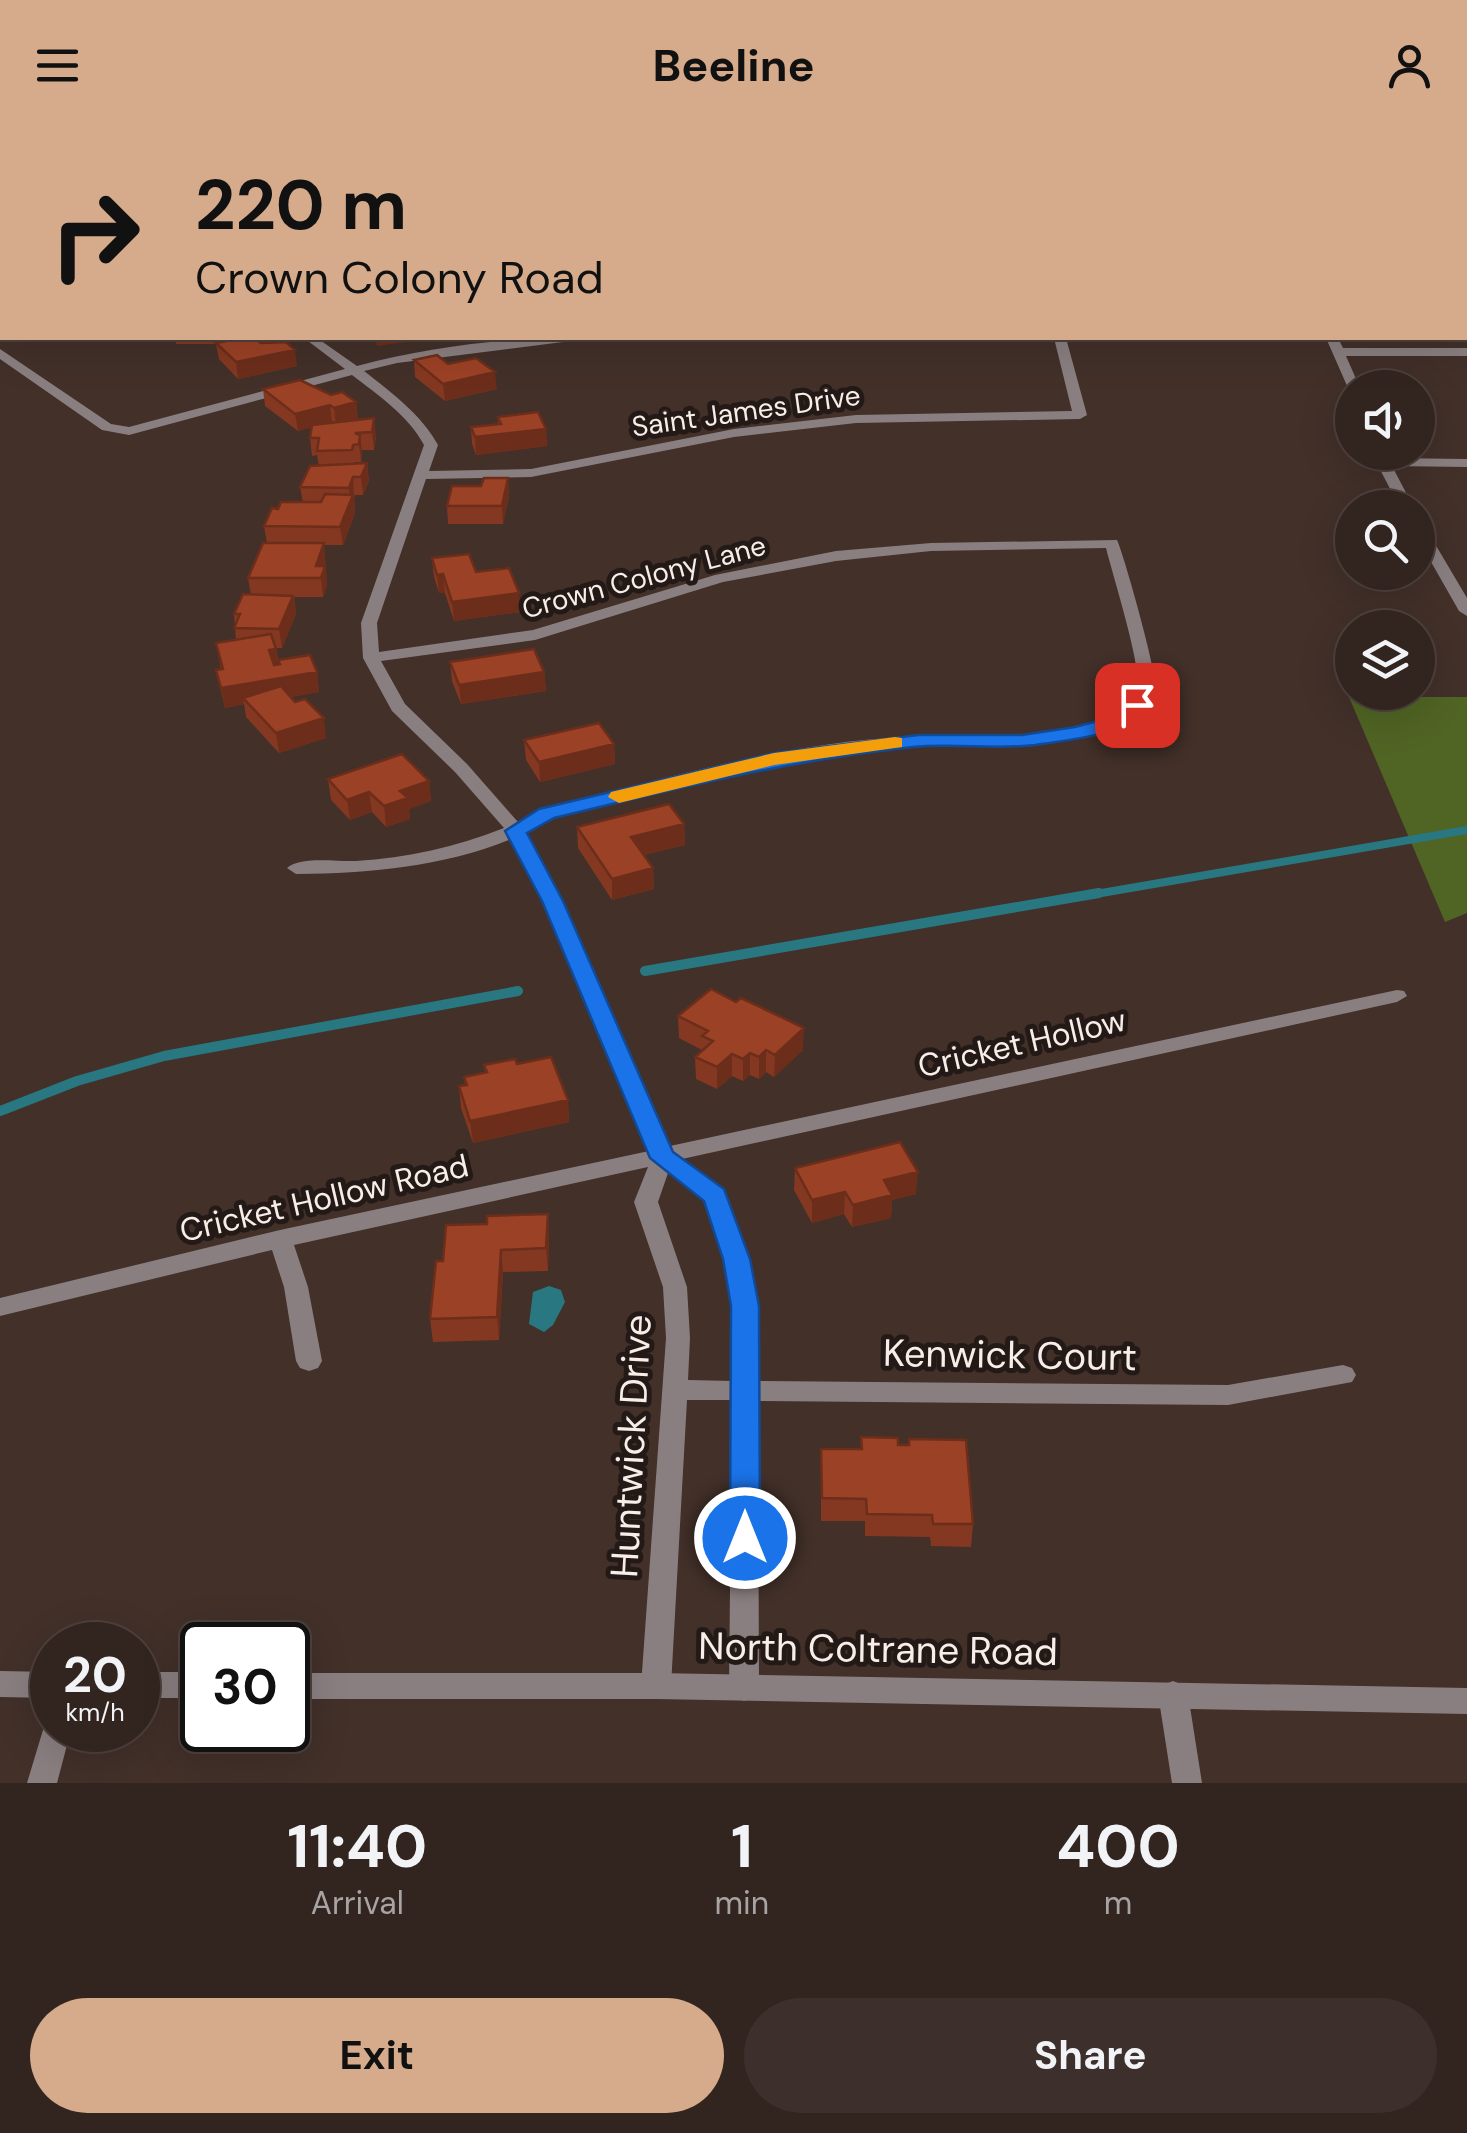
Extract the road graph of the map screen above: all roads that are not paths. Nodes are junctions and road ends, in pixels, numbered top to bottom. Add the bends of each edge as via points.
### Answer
1 (313, 340) edge
2 (540, 340) edge
3 (1061, 340) edge
4 (1333, 340) edge
5 (1341, 352) junction
6 (1467, 352) edge
7 (0, 353) edge
8 (353, 370) junction
9 (1348, 370) edge
10 (1435, 461) edge
11 (1467, 463) edge
12 (422, 475) junction
13 (1435, 556) edge
14 (1466, 611) edge
15 (370, 658) junction
16 (516, 831) junction
17 (296, 868) dead end
18 (1397, 996) dead end
19 (663, 1158) junction
20 (280, 1240) junction
21 (0, 1307) edge
22 (310, 1362) dead end
23 (1343, 1375) dead end
24 (674, 1390) junction
25 (746, 1390) junction
26 (0, 1684) edge
27 (30, 1685) edge
28 (310, 1686) edge
29 (656, 1686) junction
30 (744, 1688) junction
31 (1172, 1694) junction
32 (1467, 1701) edge
33 (50, 1752) edge
34 (42, 1783) edge
35 (1187, 1783) edge

1 - 8 street
2 - 8 street
3 - 12 street, Saint James Drive via 1080,415 856,420 734,433 532,473
4 - 5 street
5 - 6 street
5 - 9 street
7 - 8 street via 107,427 128,431
8 - 12 street via 428,434
10 - 11 street
12 - 15 street via 370,624
13 - 14 street
15 - 16 street via 398,707
15 - 16 street, Crown Colony Lane via 535,636 720,578 836,556 931,546 1112,544 1146,677 1137,705 1123,720 1022,740 918,740 774,759 546,814
16 - 17 street via 458,851 369,868
16 - 19 street
18 - 19 street, Cricket Hollow
19 - 20 street, Cricket Hollow Road
19 - 24 street, Huntwick Drive via 646,1202 675,1287
19 - 25 street via 715,1196 745,1306
20 - 21 street, Cricket Hollow Road
20 - 22 street
23 - 25 street, Kenwick Court via 1228,1394
24 - 25 street, Kenwick Court
24 - 29 street, Huntwick Drive
25 - 30 street
26 - 27 street
28 - 29 street, North Coltrane Road
29 - 30 street, North Coltrane Road
30 - 31 street, North Coltrane Road
31 - 32 street, North Coltrane Road
31 - 35 street
33 - 34 street

